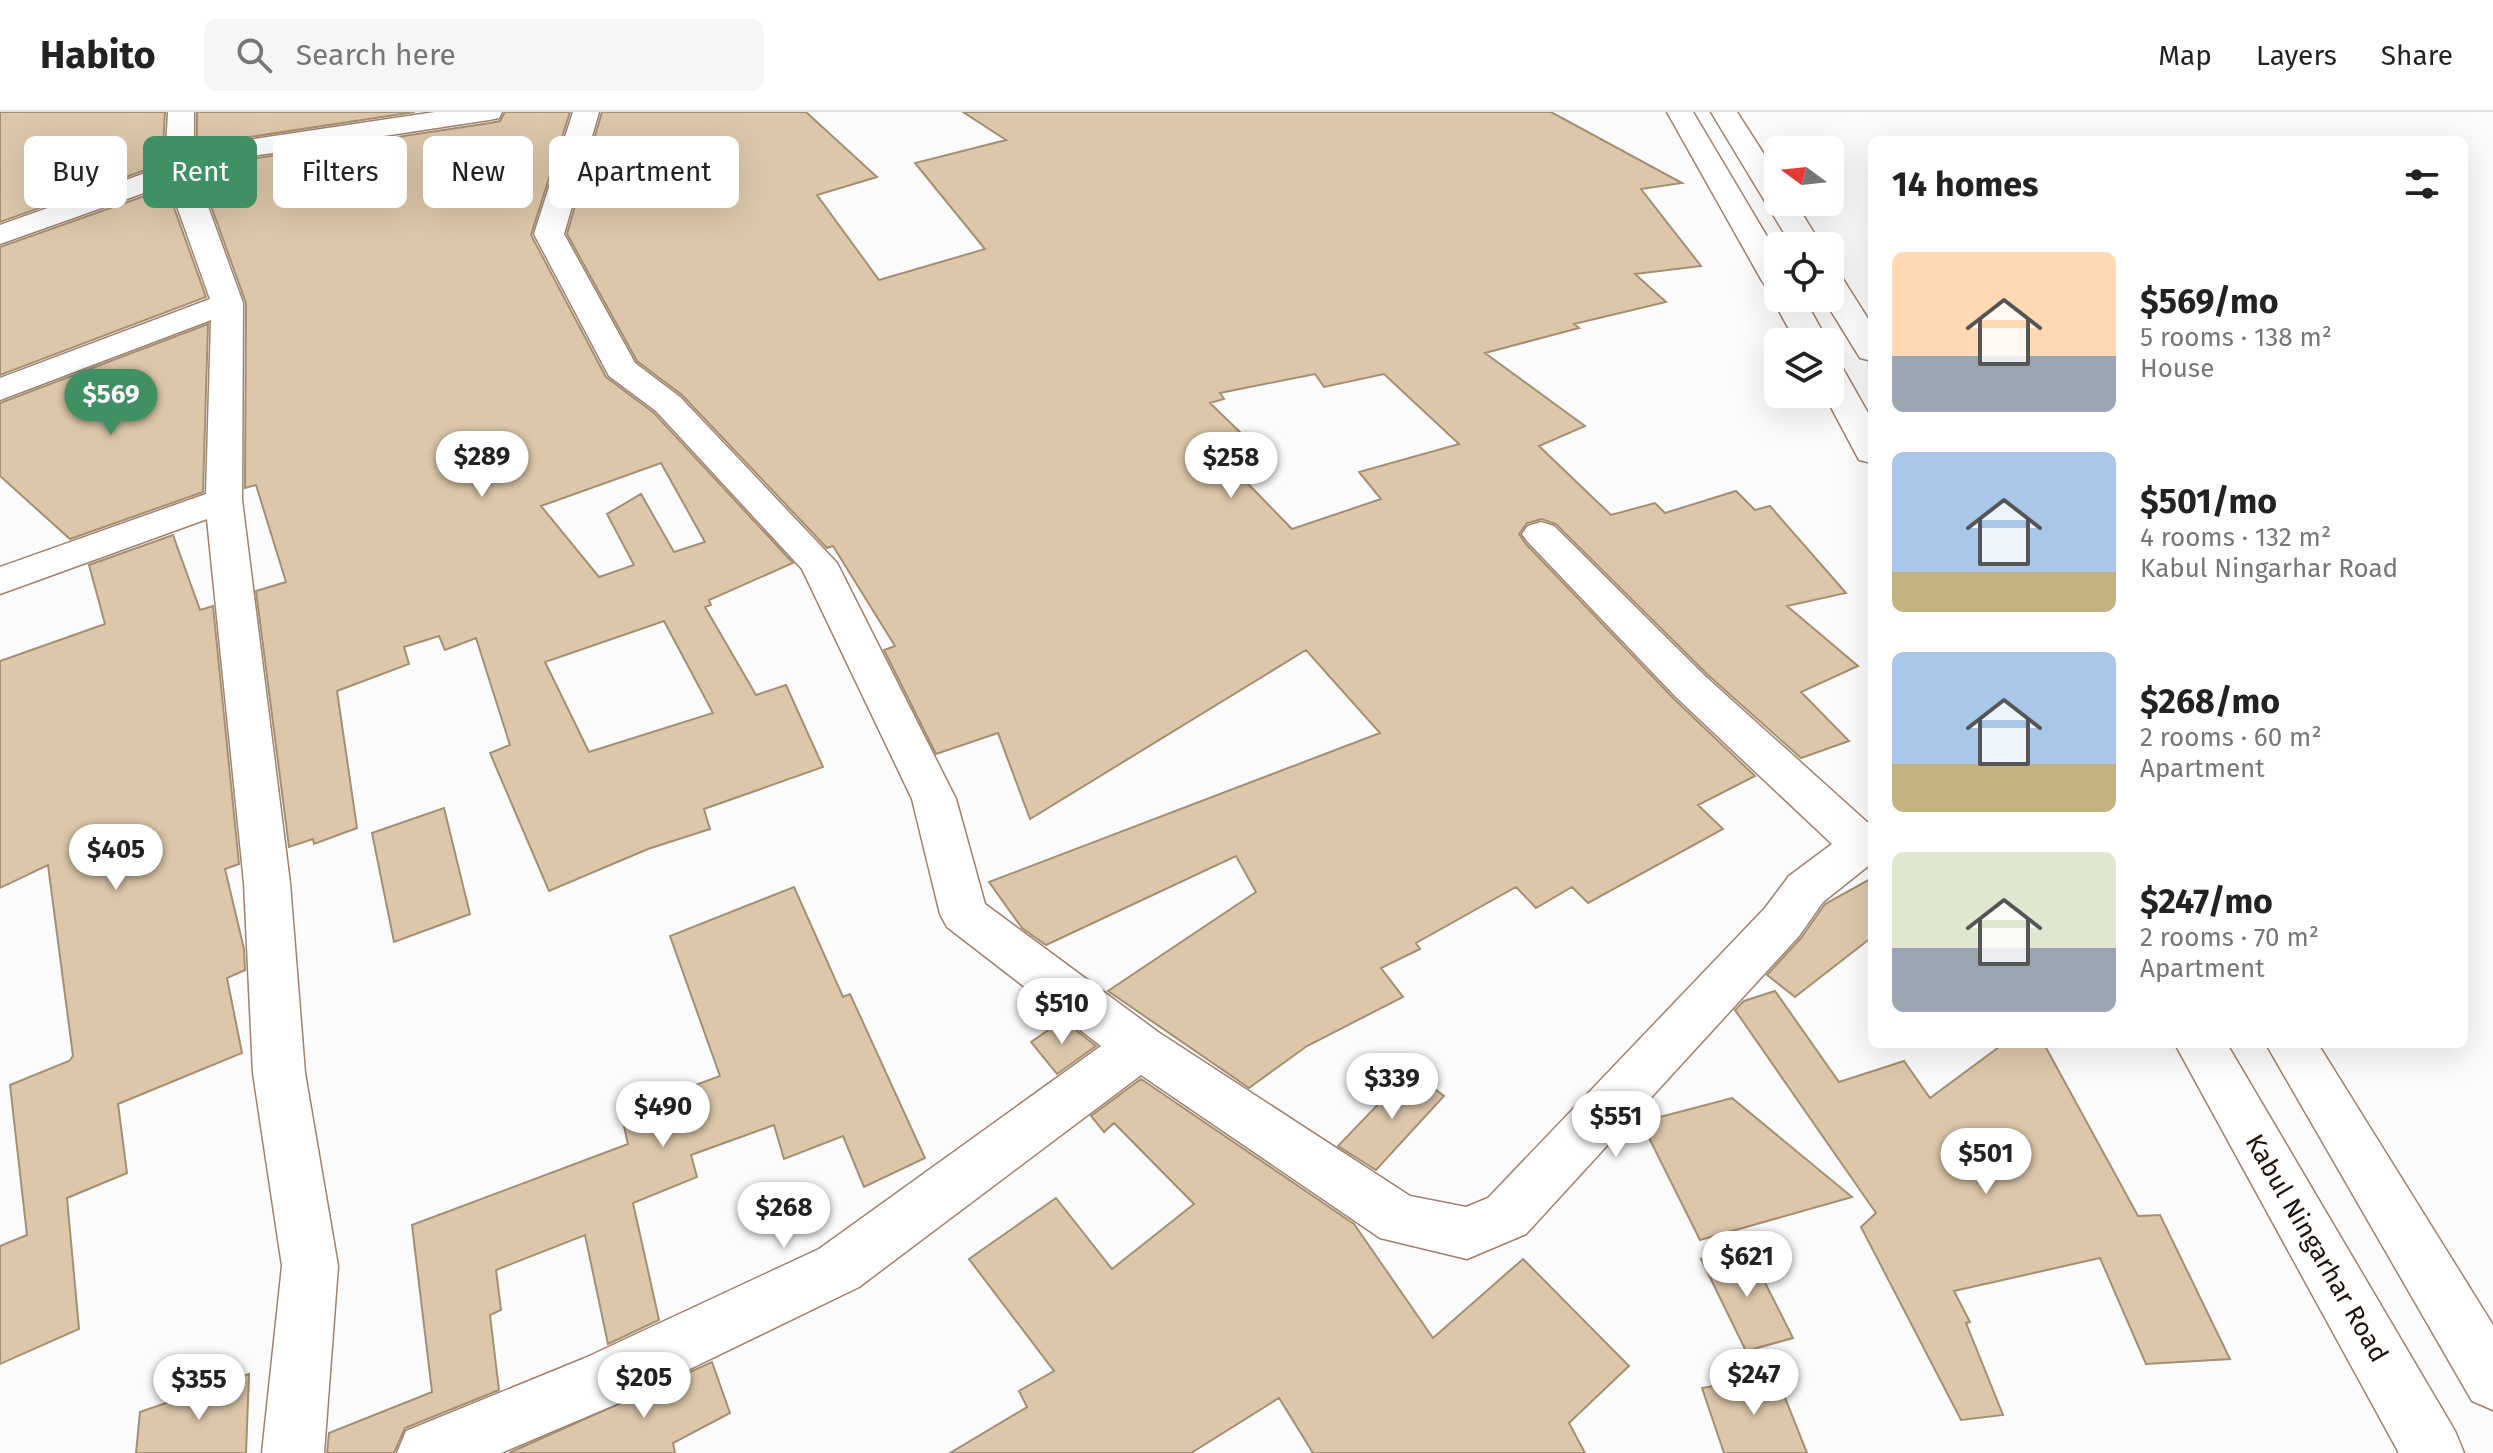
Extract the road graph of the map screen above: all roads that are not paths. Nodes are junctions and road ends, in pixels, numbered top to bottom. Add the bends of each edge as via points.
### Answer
1 (181, 112) edge
2 (489, 112) edge
3 (586, 112) edge
4 (1680, 112) edge
5 (1724, 112) edge
6 (180, 136) edge
7 (257, 152) edge
8 (1764, 177) edge
9 (143, 179) edge
10 (194, 208) edge
11 (0, 235) edge
12 (1764, 257) edge
13 (227, 303) junction
14 (1844, 306) edge
15 (1868, 345) edge
16 (0, 390) edge
17 (1844, 400) edge
18 (1868, 445) edge
19 (224, 500) junction
20 (1541, 534) dead end
21 (0, 581) edge
22 (1867, 841) edge
23 (1140, 1047) junction
24 (2202, 1048) edge
25 (2293, 1048) edge
26 (2493, 1380) edge
27 (293, 1453) edge
28 (428, 1453) edge
29 (2433, 1453) edge

1 - 6 main road
2 - 7 main road
3 - 23 main road via 549,234 621,369 668,404 818,563 934,799 964,914
4 - 12 main road
5 - 8 main road
9 - 11 main road
10 - 13 main road
13 - 16 main road
13 - 19 main road
14 - 15 main road
17 - 18 main road
19 - 21 main road
19 - 27 main road via 267,883 279,1073 310,1266
20 - 22 main road via 1691,687
22 - 23 main road via 1806,889 1507,1216 1467,1233 1399,1220
23 - 28 main road via 839,1268 605,1379
24 - 29 main road, Kabul Ningarhar Road
25 - 26 main road

